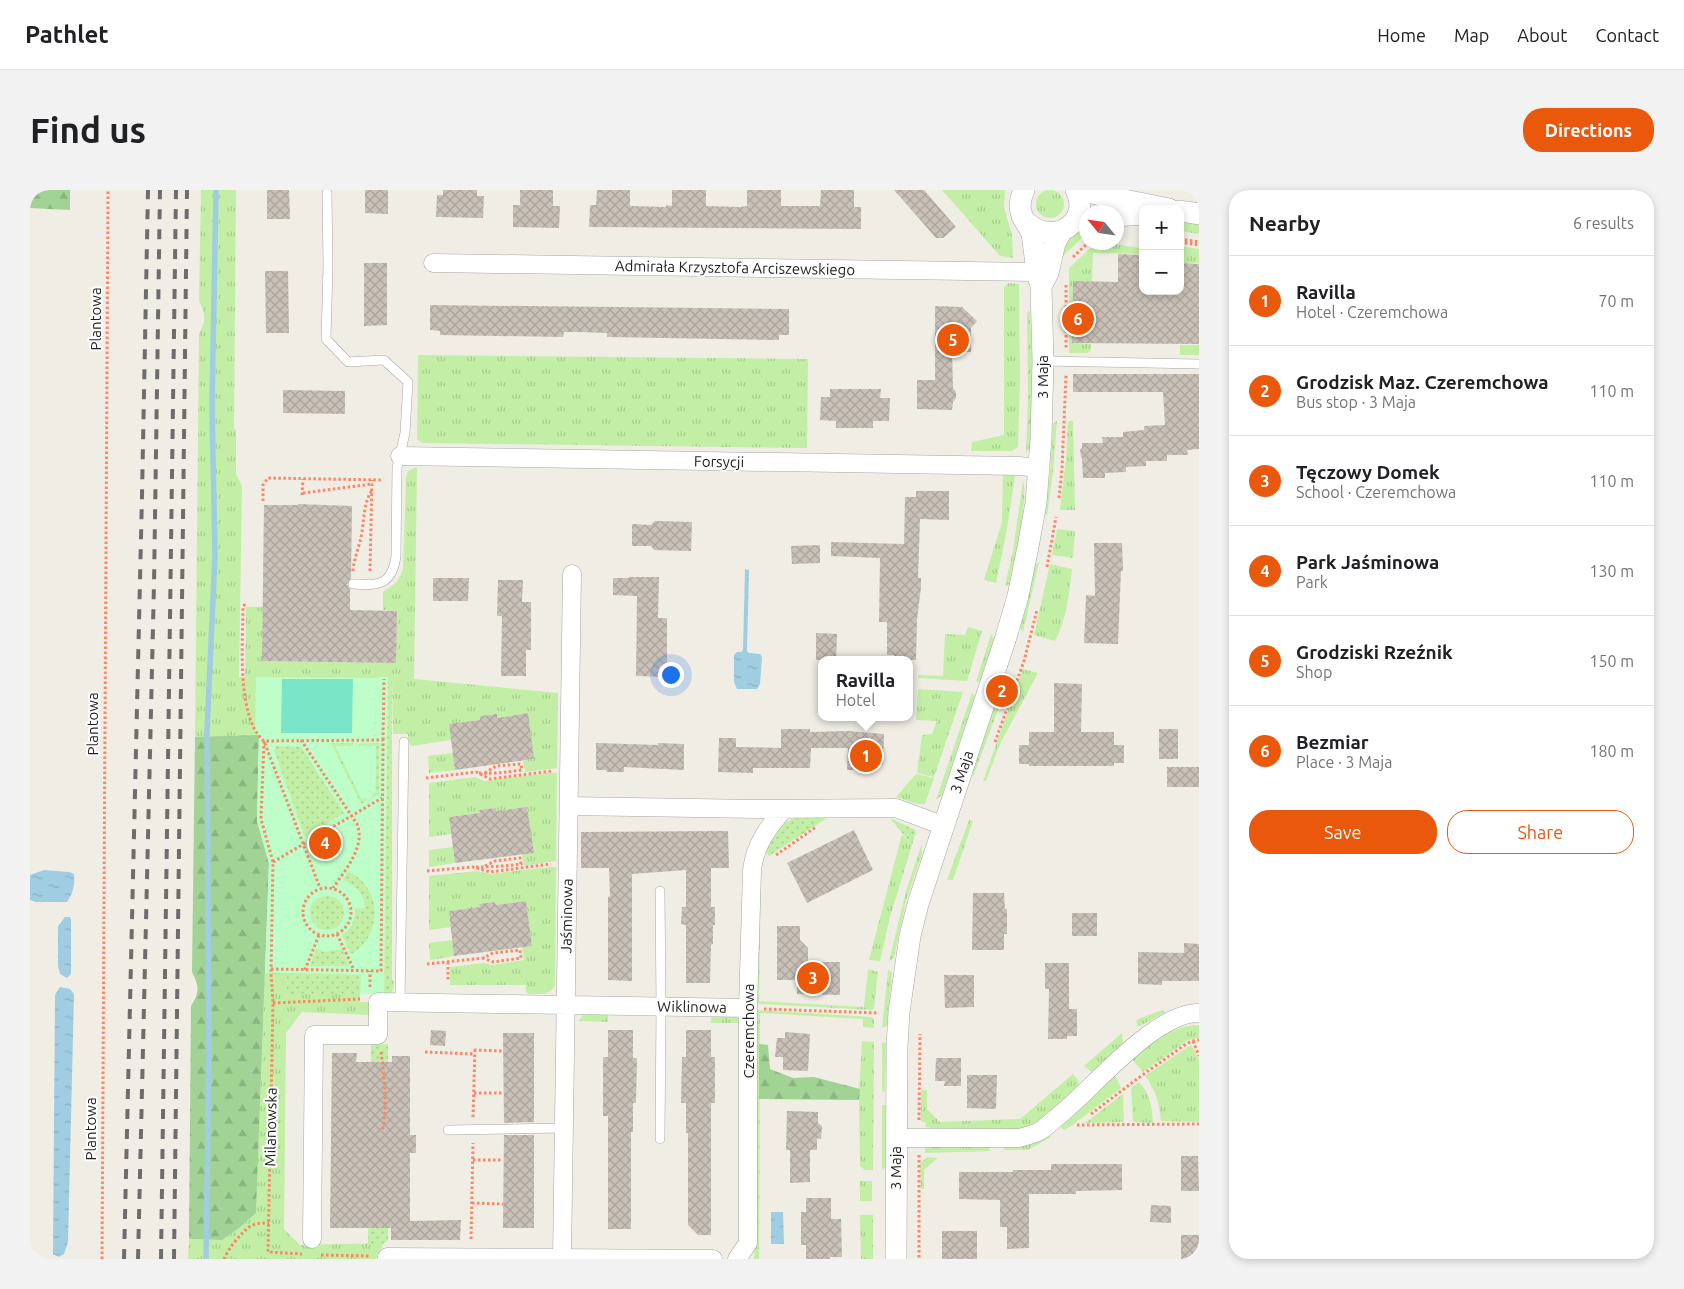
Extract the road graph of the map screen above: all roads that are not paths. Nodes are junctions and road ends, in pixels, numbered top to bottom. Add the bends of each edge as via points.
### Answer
1 (1024, 190) edge
2 (1076, 190) edge
3 (1081, 190) edge
4 (327, 193) dead end
5 (1149, 205) edge
6 (1139, 214) edge
7 (1124, 215) edge
8 (1027, 224) junction
9 (1072, 226) edge
10 (433, 263) dead end
11 (1039, 279) junction
12 (1043, 361) junction
13 (1199, 364) edge
14 (400, 456) junction
15 (1039, 468) junction
16 (572, 574) dead end
17 (353, 584) dead end
18 (404, 742) dead end
19 (569, 806) junction
20 (784, 809) junction
21 (944, 826) junction
22 (660, 891) dead end
23 (400, 1003) junction
24 (565, 1005) junction
25 (661, 1006) junction
26 (748, 1008) junction
27 (1199, 1013) edge
28 (563, 1128) junction
29 (448, 1130) dead end
30 (896, 1138) junction
31 (660, 1139) dead end
32 (313, 1249) road end
33 (387, 1258) edge
34 (562, 1258) junction
35 (713, 1259) edge
36 (737, 1259) edge
37 (896, 1259) edge

1 - 8 street, 3 Maja via 1020,207
2 - 9 street, 3 Maja via 1079,212
3 - 5 street
4 - 14 lane via 326,339 348,362 384,360 408,382 405,434
6 - 7 street
8 - 9 street via 1052,234
8 - 11 street, 3 Maja via 1034,242
9 - 11 street, 3 Maja via 1055,243 1048,273
10 - 11 street, Admirała Krzysztofa Arciszewskiego
11 - 12 street, 3 Maja
12 - 13 lane
12 - 15 street, 3 Maja
14 - 15 street, Forsycji
14 - 17 lane via 397,468 396,556 392,574 381,583
15 - 21 street, 3 Maja via 1036,503 1018,596
16 - 19 street, Jaśminowa
18 - 23 lane
19 - 20 street
19 - 24 street, Jaśminowa
20 - 21 street via 896,808
20 - 26 street, Czeremchowa via 763,836 752,870
21 - 30 street, 3 Maja via 918,904 905,968 896,1047
22 - 25 lane
23 - 24 street, Wiklinowa
23 - 32 street, Wiklinowa via 378,1002 378,1035 314,1035
24 - 25 street, Wiklinowa
24 - 28 street, Jaśminowa
25 - 26 street, Wiklinowa
25 - 31 lane
26 - 36 street, Czeremchowa via 748,1243
27 - 30 street via 1153,1030 1038,1132 1019,1138
28 - 29 lane
28 - 34 street, Jaśminowa
30 - 37 street, 3 Maja
33 - 34 street
34 - 35 street

